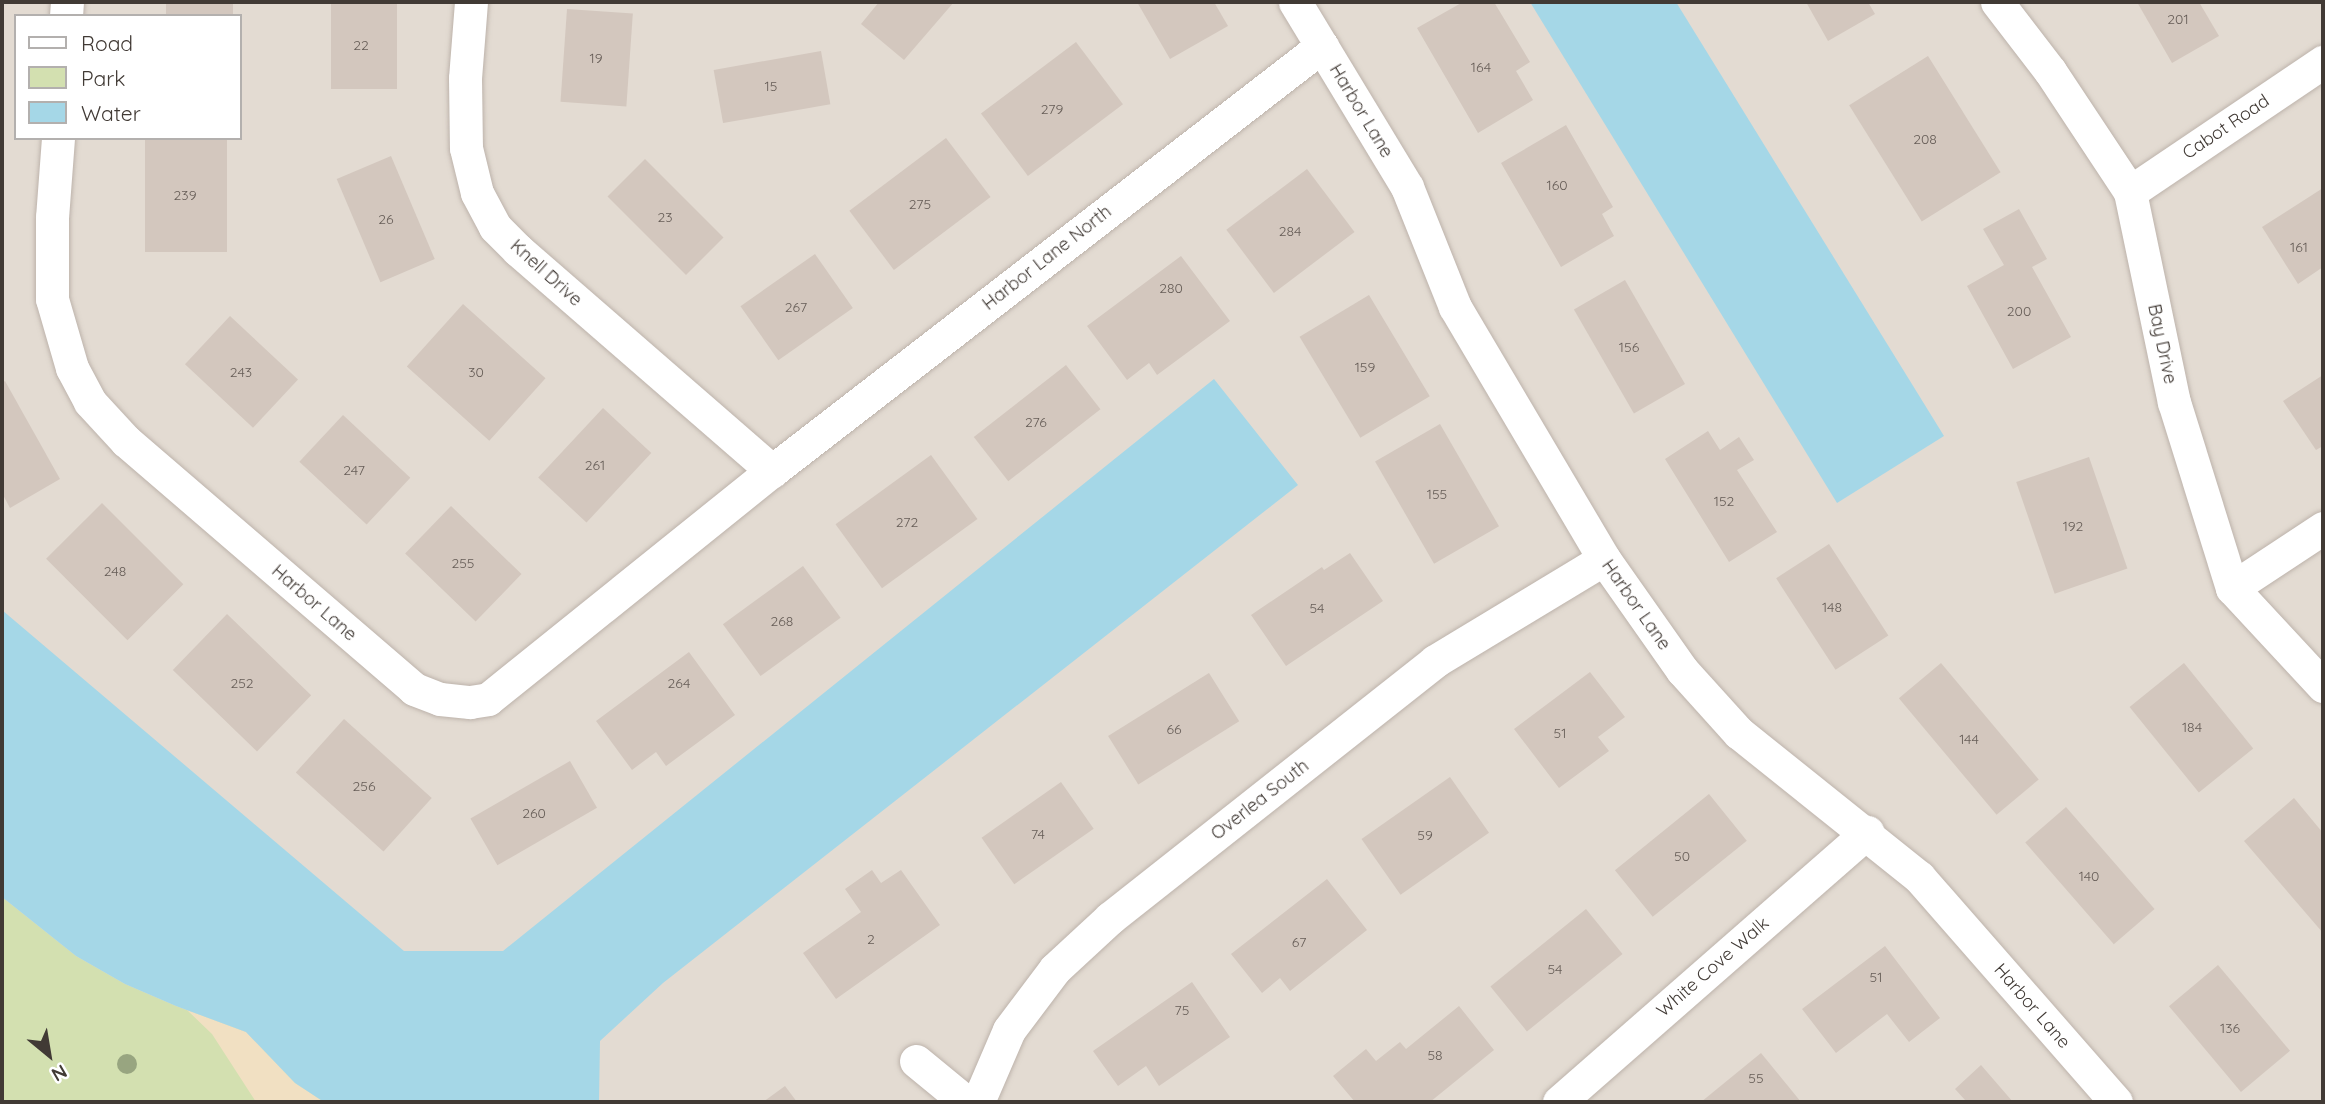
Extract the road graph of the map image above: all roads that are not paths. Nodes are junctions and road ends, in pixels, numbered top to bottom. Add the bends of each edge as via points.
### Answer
1 (471, 2) edge
2 (1295, 2) edge
3 (1997, 2) edge
4 (1322, 46) junction
5 (2323, 62) edge
6 (58, 140) edge
7 (2130, 192) junction
8 (772, 471) junction
9 (2323, 528) edge
10 (1604, 559) junction
11 (2232, 588) junction
12 (2323, 686) edge
13 (1867, 832) junction
14 (916, 1061) dead end
15 (966, 1102) edge
16 (978, 1102) edge
17 (1559, 1102) edge
18 (2116, 1102) edge

1 - 8 street, Knell Drive via 466,148 477,193 495,226
2 - 4 street, Harbor Lane
3 - 7 street, Bay Drive via 2050,71
4 - 8 street, Harbor Lane North
4 - 10 street, Harbor Lane via 1407,187 1455,307
5 - 7 street, Cabot Road
6 - 8 street, Harbor Lane via 52,299 72,368 90,402 126,441 414,689 440,699 488,699
7 - 11 street, Bay Drive via 2174,402
9 - 11 street
10 - 13 street, Harbor Lane via 1709,704 1739,733
10 - 16 street, Overlea South via 1435,661 1110,918 1055,969 1009,1030
11 - 12 street, Bay Drive
13 - 17 street, White Cove Walk
13 - 18 street, Harbor Lane via 1919,877
14 - 15 street

